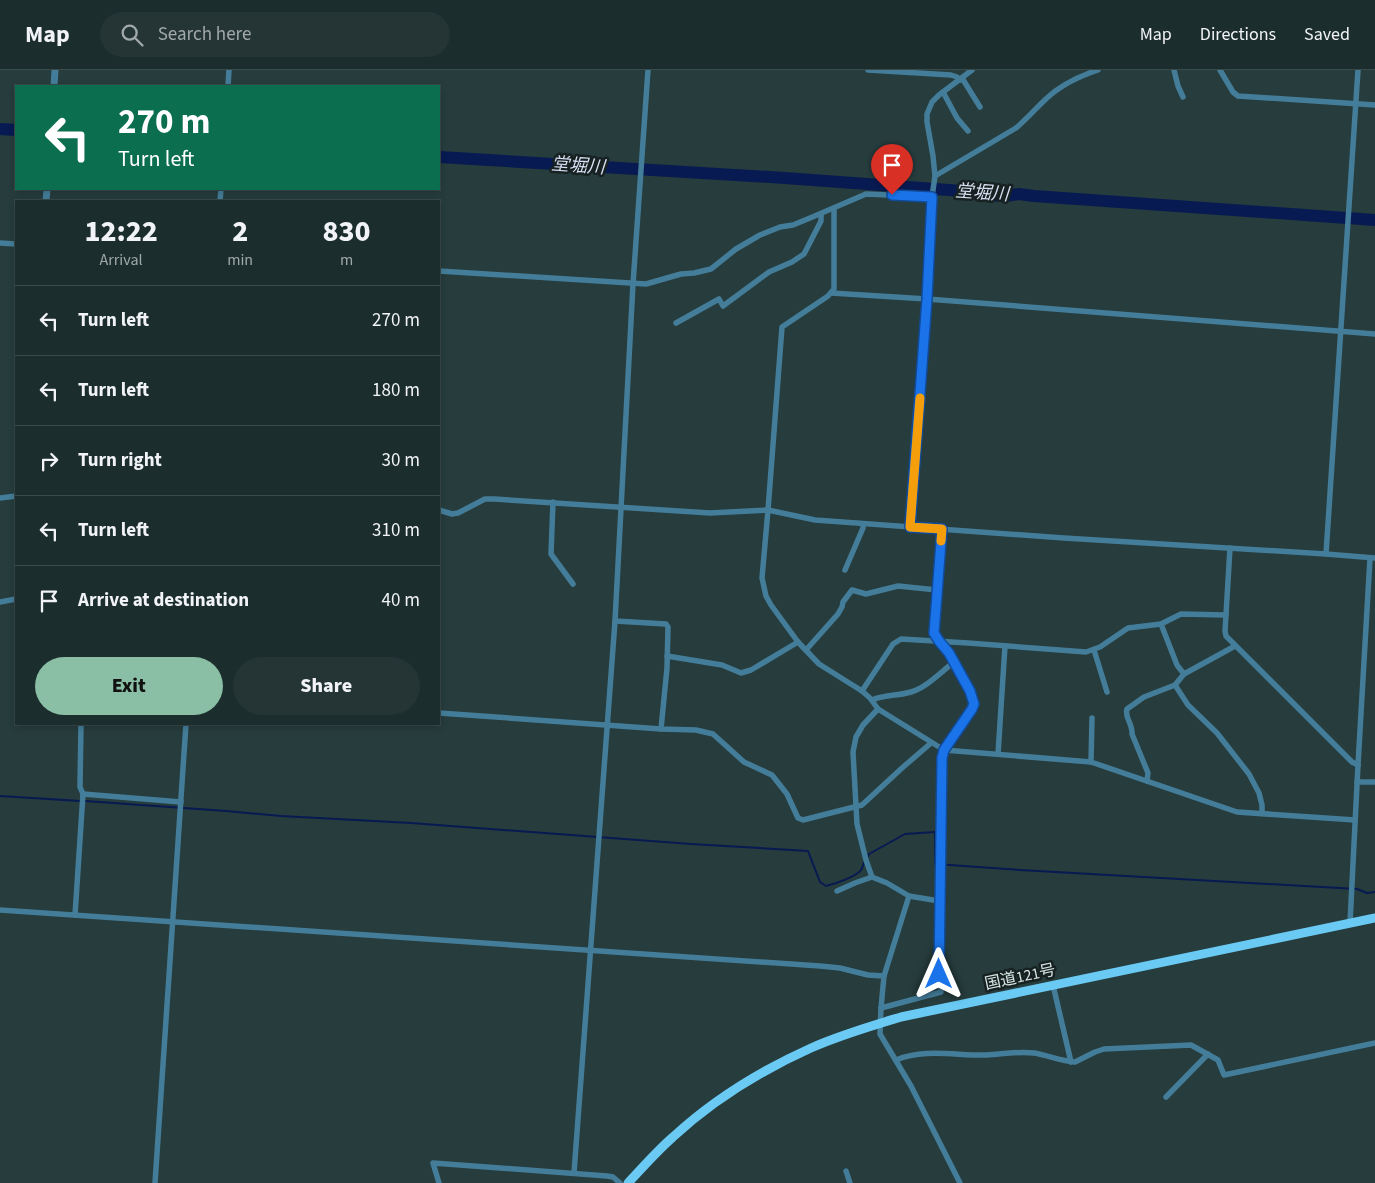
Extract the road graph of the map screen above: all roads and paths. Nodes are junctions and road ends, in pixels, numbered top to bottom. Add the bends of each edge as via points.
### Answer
1 (55, 70) edge
2 (229, 70) edge
3 (648, 70) edge
4 (868, 70) edge
5 (973, 70) edge
6 (1098, 70) edge
7 (1174, 70) edge
8 (1220, 70) edge
9 (1358, 70) edge
10 (1084, 72) edge
11 (961, 79) junction
12 (54, 85) edge
13 (228, 85) edge
14 (943, 92) junction
15 (1183, 97) dead end
16 (1356, 104) junction
17 (1375, 105) edge
18 (980, 107) dead end
19 (968, 131) dead end
20 (935, 176) junction
21 (932, 197) junction
22 (834, 209) junction
23 (821, 214) junction
24 (0, 243) edge
25 (15, 244) edge
26 (440, 271) edge
27 (633, 284) junction
28 (831, 293) junction
29 (927, 299) junction
30 (676, 323) dead end
31 (1341, 331) junction
32 (1375, 334) edge
33 (15, 496) edge
34 (0, 498) edge
35 (553, 502) junction
36 (620, 507) junction
37 (440, 510) edge
38 (768, 510) junction
39 (863, 524) junction
40 (910, 527) junction
41 (942, 529) junction
42 (1230, 548) junction
43 (1326, 554) junction
44 (1373, 558) edge
45 (845, 570) dead end
46 (573, 584) dead end
47 (937, 590) junction
48 (15, 598) edge
49 (0, 602) edge
50 (1226, 615) junction
51 (615, 621) junction
52 (1161, 624) junction
53 (939, 641) junction
54 (798, 642) junction
55 (1005, 646) junction
56 (1235, 646) junction
57 (806, 650) junction
58 (1094, 650) junction
59 (667, 656) junction
60 (954, 662) junction
61 (1184, 674) junction
62 (1175, 685) junction
63 (862, 691) junction
64 (1107, 692) dead end
65 (872, 700) junction
66 (878, 709) junction
67 (440, 713) edge
68 (1092, 718) dead end
69 (81, 725) edge
70 (186, 725) edge
71 (607, 725) junction
72 (661, 729) junction
73 (931, 743) junction
74 (944, 750) junction
75 (998, 754) junction
76 (1091, 762) junction
77 (1358, 765) junction
78 (1147, 781) junction
79 (1357, 782) junction
80 (1375, 782) edge
81 (82, 798) junction
82 (181, 802) junction
83 (855, 807) junction
84 (1262, 813) junction
85 (1355, 820) junction
86 (872, 877) junction
87 (837, 891) dead end
88 (908, 896) junction
89 (939, 901) junction
90 (0, 910) edge
91 (75, 915) junction
92 (1375, 918) edge
93 (173, 922) junction
94 (1350, 923) junction
95 (591, 951) junction
96 (884, 976) junction
97 (1053, 985) junction
98 (880, 1008) junction
99 (880, 1023) junction
100 (1375, 1043) edge
101 (1208, 1054) junction
102 (896, 1060) junction
103 (1071, 1062) junction
104 (1166, 1097) dead end
105 (846, 1171) dead end
106 (574, 1173) junction
107 (155, 1183) edge
108 (439, 1183) edge
109 (620, 1183) edge
110 (628, 1183) edge
111 (850, 1183) edge
112 (960, 1183) edge

1 - 12 street
2 - 13 street
3 - 27 street
4 - 11 street via 951,75
5 - 11 street
6 - 10 street
7 - 15 street
8 - 16 street via 1238,96
9 - 16 street
10 - 20 street via 1046,98 1016,128
11 - 14 street
11 - 18 street
14 - 19 street
14 - 20 street via 932,102 926,122
16 - 17 street
16 - 31 street
20 - 21 street
21 - 22 street via 866,194
21 - 29 street
22 - 23 street
22 - 28 street via 835,284
23 - 27 street via 760,235 711,269
23 - 30 street via 821,221 799,258 769,272 723,306 718,299
24 - 25 street
26 - 27 street
27 - 36 street
28 - 29 street
28 - 38 street via 782,327
29 - 31 street
29 - 40 street
31 - 32 street
31 - 43 street
33 - 34 street
35 - 36 street
35 - 37 street via 485,499 452,514
35 - 46 street via 551,554
36 - 38 street via 710,513
36 - 51 street
38 - 39 street via 815,520
38 - 54 street via 763,586 771,605
39 - 40 street
39 - 45 street
40 - 41 street
41 - 42 street
41 - 47 street
42 - 43 street
42 - 50 street
43 - 44 street
44 - 77 street
47 - 53 street via 934,630
47 - 57 street via 898,586 866,594 852,590 838,614
48 - 49 street
50 - 52 street via 1181,614
50 - 56 street via 1226,636
51 - 59 street via 666,624
51 - 71 street
52 - 58 street via 1128,628
52 - 61 street via 1177,665
53 - 55 street
53 - 60 street
53 - 63 street via 905,639 893,644
54 - 57 street
54 - 59 street via 744,673 722,665
55 - 58 street via 1082,653
55 - 75 street
56 - 61 street
56 - 77 street
57 - 63 street via 820,664
58 - 64 street
59 - 72 street
60 - 65 street via 911,692
60 - 74 street via 974,704
61 - 62 street
62 - 78 street via 1144,697 1125,711 1148,773
62 - 84 street via 1188,705 1217,733 1249,774 1259,793
63 - 65 street
65 - 66 street
66 - 73 street
66 - 83 street via 854,743
67 - 71 street
68 - 76 street
69 - 81 street
70 - 82 street
71 - 72 street
71 - 95 street
72 - 83 street via 713,734 744,762 772,775 787,794 798,818 803,820
73 - 74 street
73 - 83 street via 862,805
74 - 75 street
74 - 89 street
75 - 76 street
76 - 78 street
77 - 79 street
78 - 84 street via 1229,810
79 - 80 street
79 - 85 street
81 - 82 street
81 - 91 street
82 - 93 street
83 - 86 street
84 - 85 street
85 - 94 street
86 - 87 street
86 - 88 street
88 - 89 street
88 - 96 street
89 - 98 street via 940,992
90 - 91 street
91 - 93 street
92 - 94 highway, 国道121号
93 - 95 street
93 - 107 street
94 - 97 highway, 国道121号
95 - 96 street via 820,966
95 - 106 street
96 - 98 street
97 - 99 highway, 国道121号
97 - 103 street
98 - 99 street
99 - 102 street via 880,1034
99 - 110 highway, 国道121号 via 812,1048 759,1075 692,1121
100 - 101 street via 1224,1075 1220,1062
101 - 103 street via 1191,1045 1104,1049
101 - 104 street
102 - 103 street via 920,1053 986,1055 1020,1052
102 - 112 street
105 - 111 street
106 - 108 street via 433,1163
106 - 109 street via 613,1177

